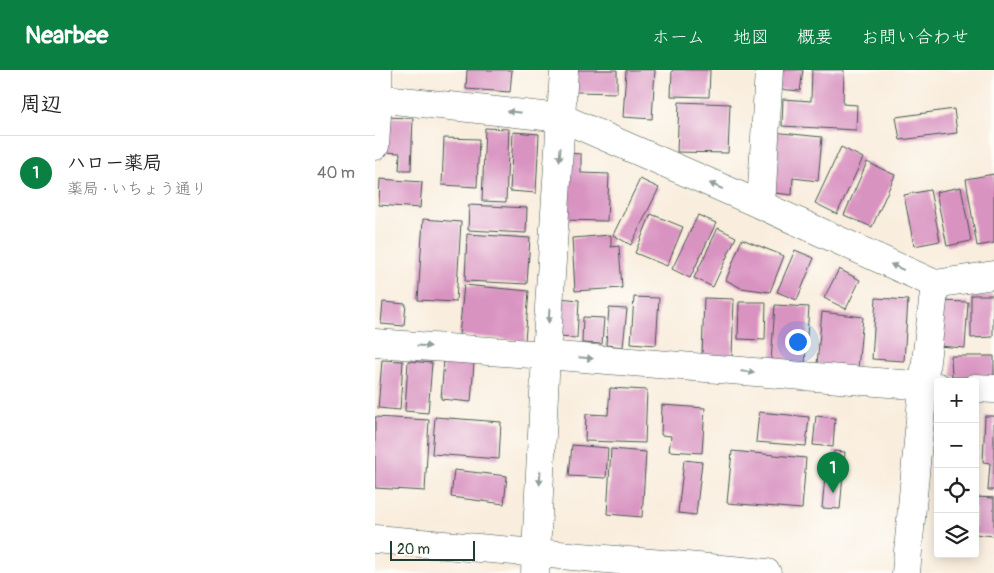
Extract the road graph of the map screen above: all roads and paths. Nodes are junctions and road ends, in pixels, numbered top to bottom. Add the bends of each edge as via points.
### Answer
1 (378, 70) edge
2 (564, 70) edge
3 (769, 70) edge
4 (376, 98) edge
5 (562, 118) junction
6 (375, 146) edge
7 (761, 205) junction
8 (994, 275) edge
9 (935, 284) junction
10 (375, 342) edge
11 (546, 354) junction
12 (930, 387) edge
13 (979, 388) edge
14 (994, 389) edge
15 (375, 539) edge
16 (536, 563) edge
17 (767, 573) edge
18 (907, 573) edge

1 - 4 street
2 - 5 street
3 - 7 street
5 -> 4 street
4 - 6 street
7 -> 5 street
5 -> 11 street
9 -> 7 street
8 - 9 street
9 - 12 street
10 -> 11 street
11 -> 12 street
11 -> 16 street
12 - 18 street
13 - 14 street
15 - 16 street
16 - 17 street

